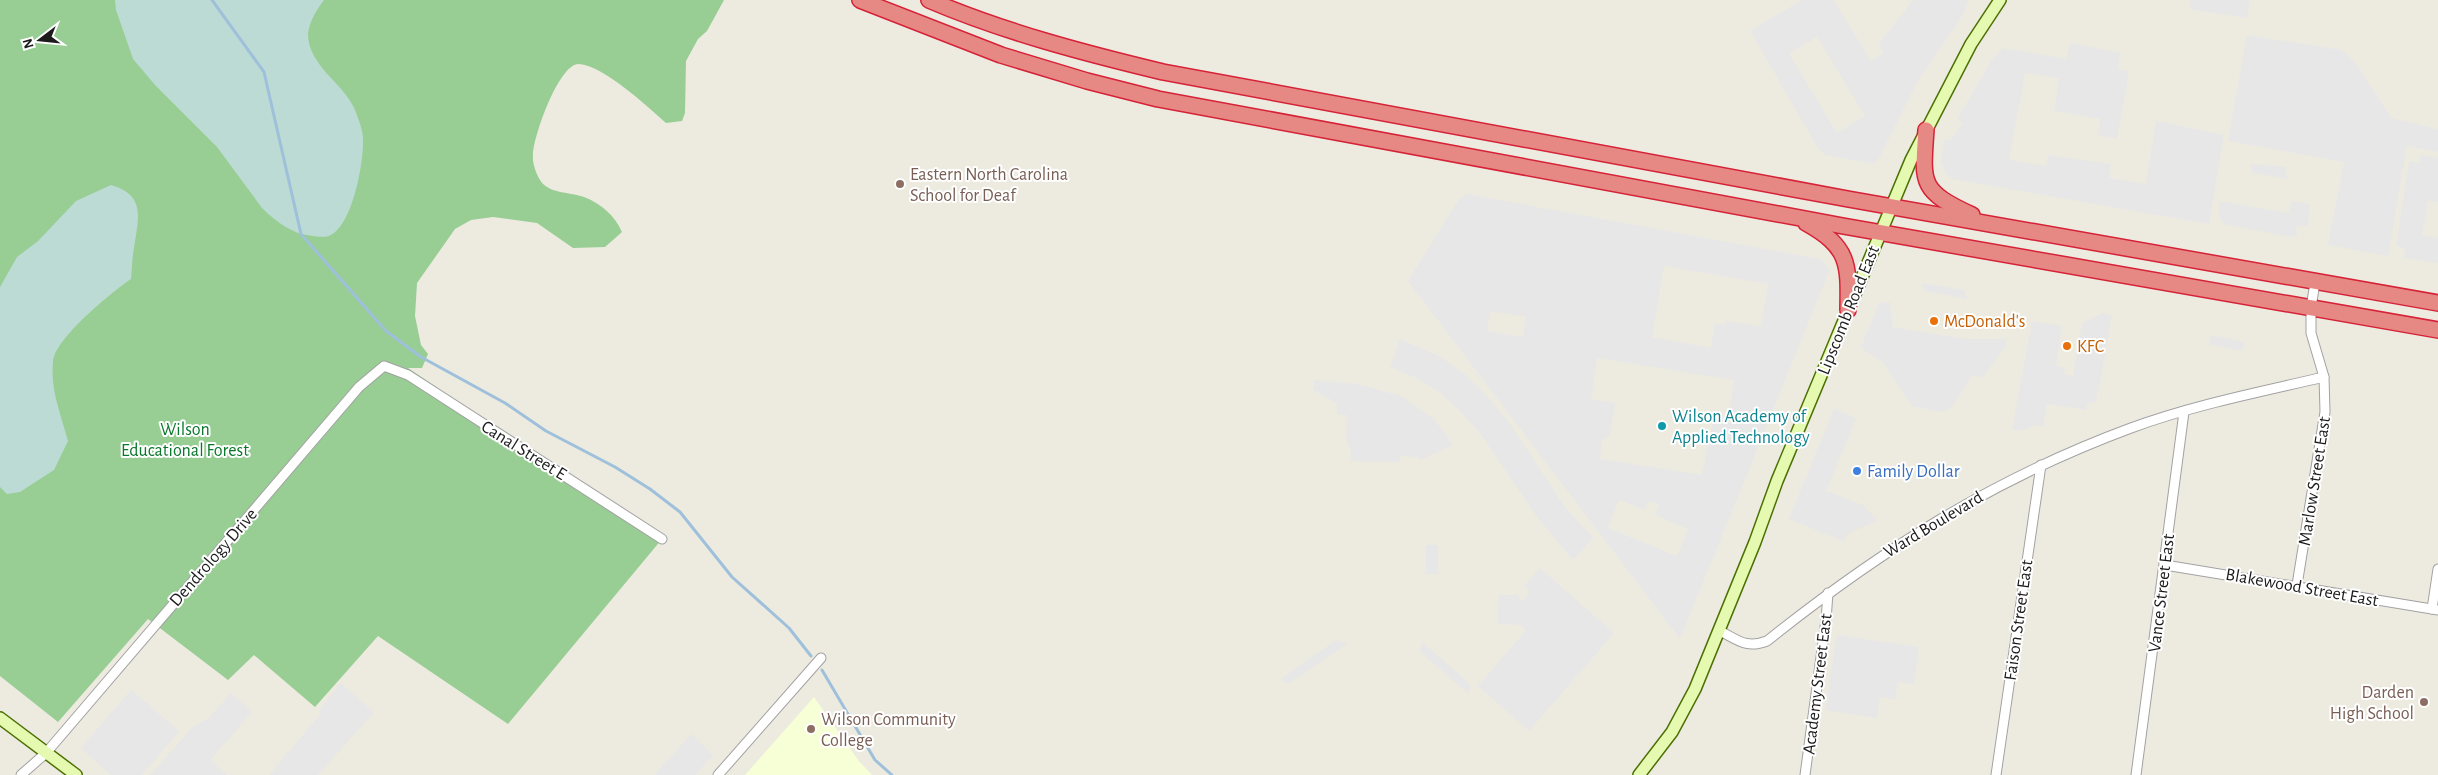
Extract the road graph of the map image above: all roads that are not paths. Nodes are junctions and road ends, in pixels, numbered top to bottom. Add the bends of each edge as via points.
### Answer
1 (860, 0) edge
2 (929, 0) edge
3 (2000, 0) edge
4 (1926, 130) junction
5 (1891, 206) junction
6 (1793, 216) junction
7 (1991, 224) junction
8 (1880, 231) junction
9 (2315, 282) junction
10 (2438, 303) edge
11 (2311, 307) junction
12 (1848, 310) junction
13 (2438, 330) edge
14 (384, 366) joint
15 (2324, 377) junction
16 (2184, 412) junction
17 (2041, 465) junction
18 (662, 538) dead end
19 (2165, 565) junction
20 (2438, 569) edge
21 (2298, 585) junction
22 (1828, 593) junction
23 (2435, 610) edge
24 (1720, 631) junction
25 (820, 658) dead end
26 (0, 718) edge
27 (46, 753) junction
28 (21, 775) edge
29 (76, 775) edge
30 (718, 775) edge
31 (1639, 775) edge
32 (1805, 775) edge
33 (1996, 775) edge
34 (2136, 775) edge

1 - 6 highway via 1001,55 1158,98
2 - 5 highway via 1009,30 1163,72
3 - 4 main road, Lipscomb Road East via 1970,44
4 - 5 main road, Lipscomb Road East
4 - 7 highway via 1923,166 1932,191 1946,203
5 - 7 highway
5 - 8 main road, Lipscomb Road East
6 - 8 highway
6 - 12 highway via 1830,237 1841,252 1847,273
7 - 9 highway
8 - 11 highway
8 - 12 main road, Lipscomb Road East
9 - 10 highway
9 - 11 street, Marlow Street East
11 - 13 highway
11 - 15 street, Marlow Street East via 2311,333
12 - 24 main road, Lipscomb Road East
14 - 18 street, Canal Street E via 408,375
14 - 27 street, Dendrology Drive via 359,387
15 - 16 street, Ward Boulevard
15 - 21 street, Marlow Street East via 2326,412
16 - 17 street, Ward Boulevard via 2132,428
16 - 19 street, Vance Street East
17 - 22 street, Ward Boulevard via 1940,518 1886,551
17 - 33 street, Faison Street East
19 - 21 street, Blakewood Street East
19 - 34 street, Vance Street East
20 - 23 street
21 - 23 street, Blakewood Street East
22 - 24 street, Ward Boulevard via 1767,641 1745,644
22 - 32 street, Academy Street East
24 - 31 main road via 1672,732
25 - 30 street
26 - 27 main road
27 - 28 street, Dendrology Drive
27 - 29 main road

